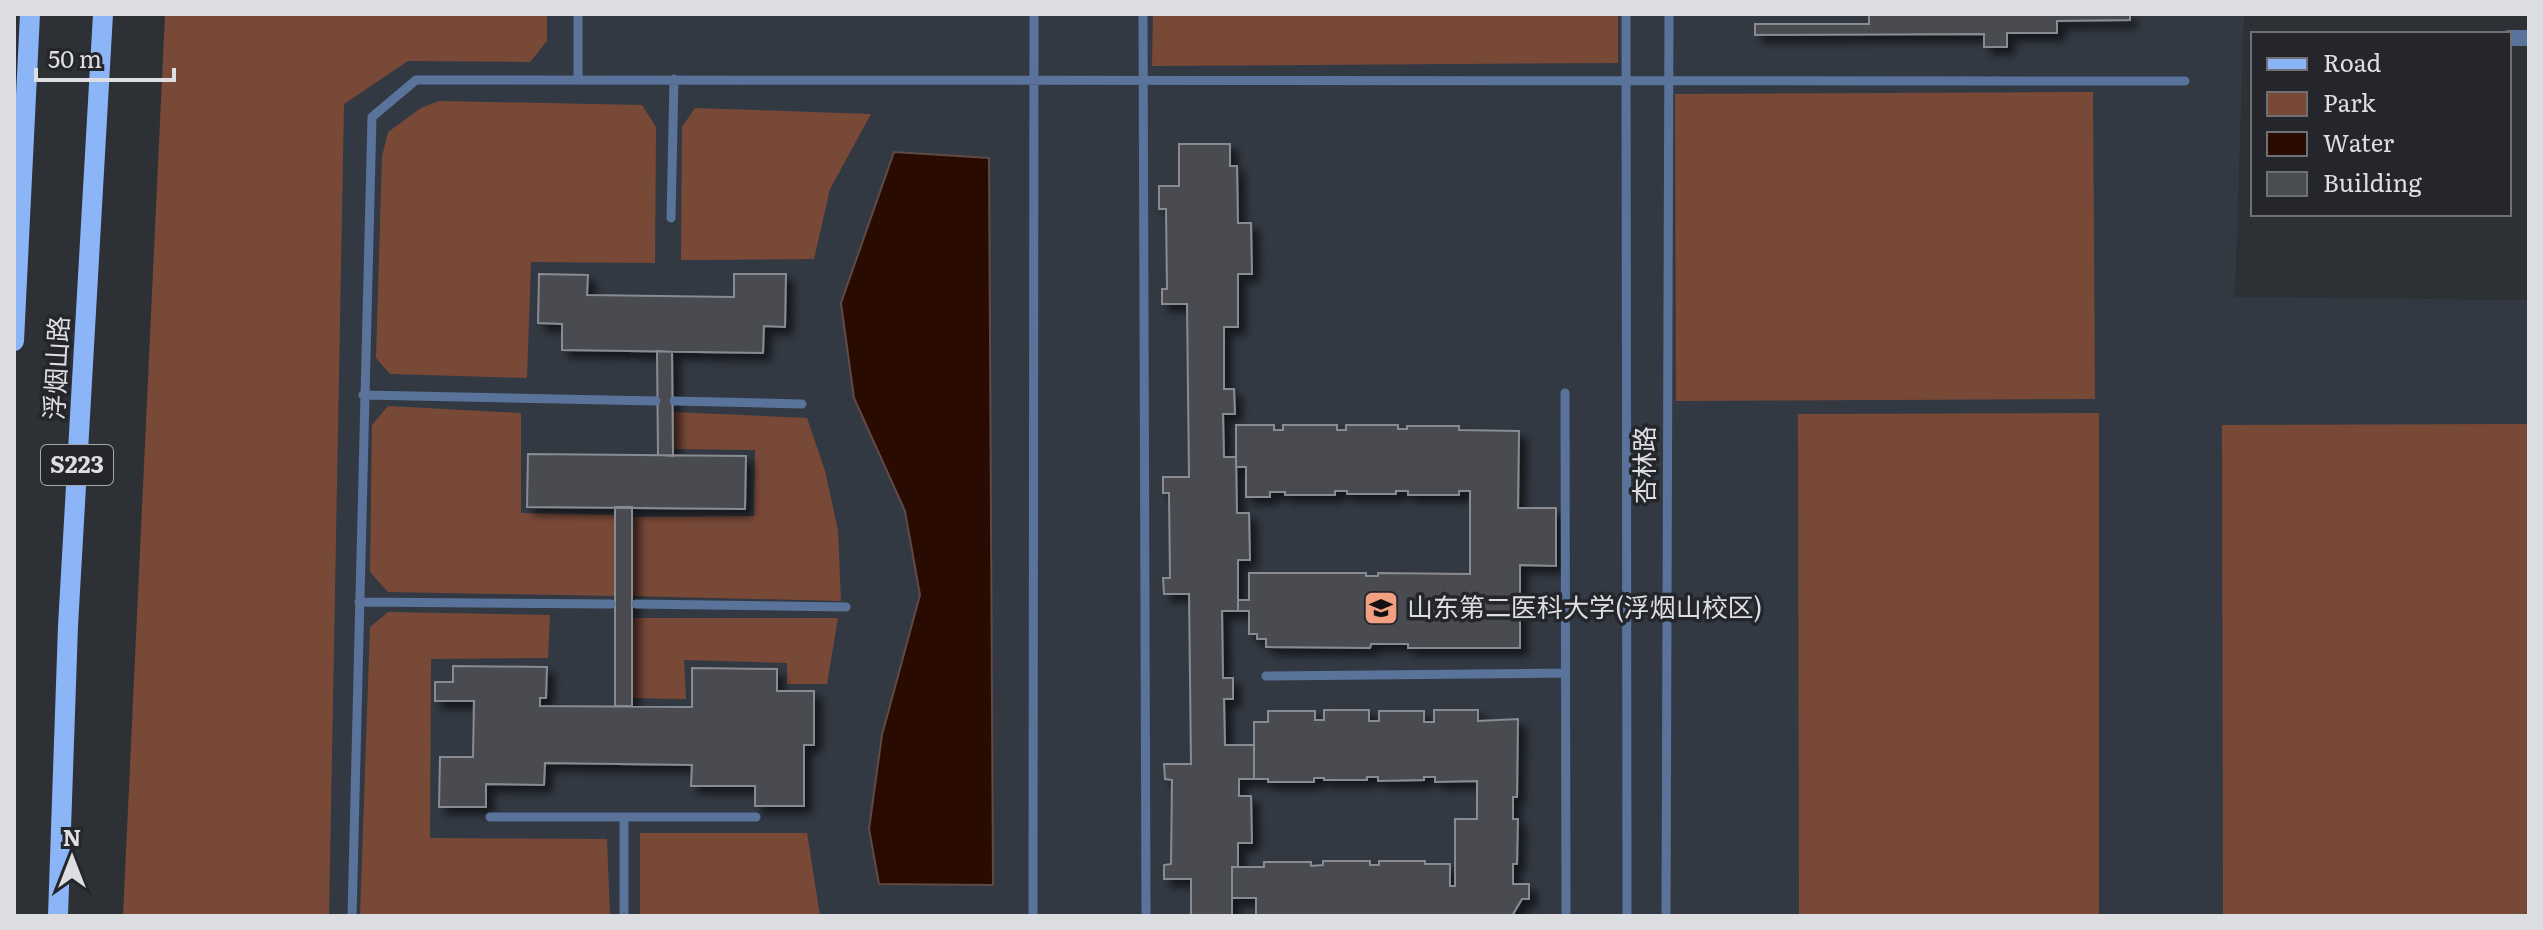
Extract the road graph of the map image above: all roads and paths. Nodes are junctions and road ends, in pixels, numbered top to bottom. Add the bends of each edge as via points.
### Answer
1 (30, 14) edge
2 (103, 14) edge
3 (578, 14) edge
4 (1034, 14) edge
5 (1143, 14) edge
6 (1626, 14) edge
7 (1669, 14) edge
8 (578, 78) junction
9 (674, 79) junction
10 (1033, 80) junction
11 (1142, 81) junction
12 (1626, 81) junction
13 (1669, 81) junction
14 (2185, 81) dead end
15 (671, 218) dead end
16 (14, 341) edge
17 (1565, 393) dead end
18 (363, 395) junction
19 (656, 401) dead end
20 (674, 401) dead end
21 (802, 404) dead end
22 (359, 602) junction
23 (611, 604) dead end
24 (636, 604) dead end
25 (846, 607) dead end
26 (1565, 673) junction
27 (1266, 676) dead end
28 (490, 817) dead end
29 (624, 817) junction
30 (756, 817) dead end
31 (58, 916) edge
32 (352, 916) edge
33 (624, 916) edge
34 (1033, 916) edge
35 (1146, 916) edge
36 (1566, 916) edge
37 (1627, 916) edge
38 (1666, 916) edge

1 - 16 main road, 浮烟山路
2 - 31 main road, 浮烟山路 / S223 via 68,626
3 - 8 lane
4 - 10 lane
5 - 11 lane
6 - 12 lane, 杏林路
7 - 13 lane, 杏林路
8 - 9 lane
8 - 18 lane via 416,80 372,117
9 - 10 lane
9 - 15 lane
10 - 11 lane
10 - 34 lane
11 - 12 lane
11 - 35 lane
12 - 13 lane
12 - 37 lane, 杏林路
13 - 14 lane
13 - 38 lane, 杏林路
17 - 26 lane
18 - 19 lane
18 - 22 lane
20 - 21 lane
22 - 23 lane
22 - 32 lane
24 - 25 lane
26 - 27 lane
26 - 36 lane
28 - 29 lane
29 - 30 lane
29 - 33 lane

